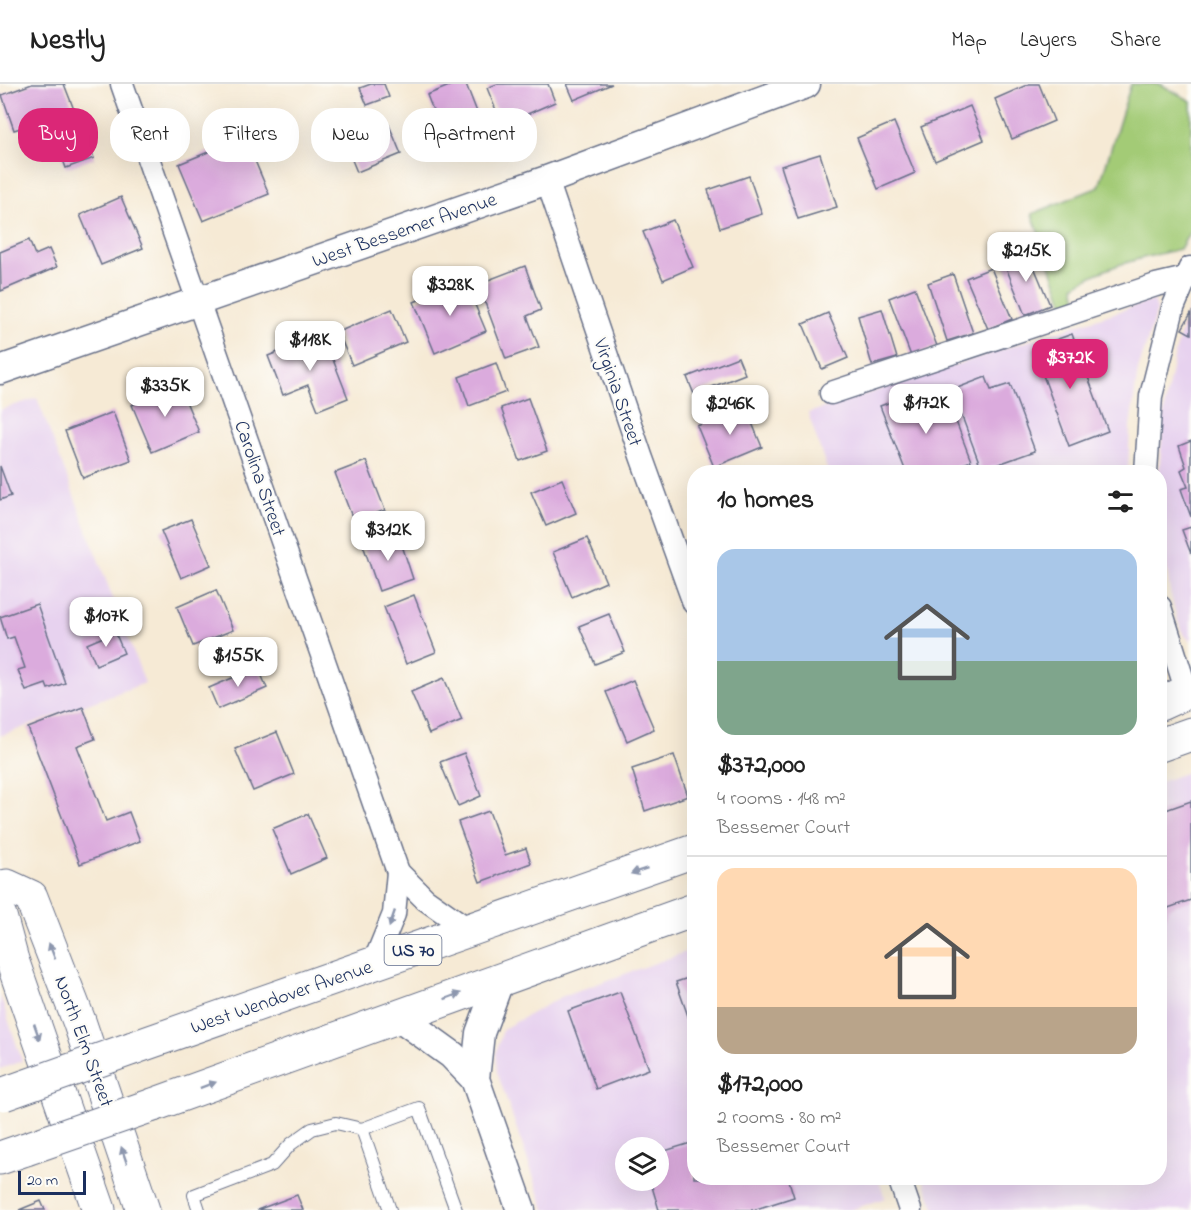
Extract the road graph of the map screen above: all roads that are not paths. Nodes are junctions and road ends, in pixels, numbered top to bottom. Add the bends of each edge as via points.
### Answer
1 (122, 84) edge
2 (806, 84) edge
3 (547, 180) junction
4 (1188, 272) edge
5 (199, 300) junction
6 (0, 369) edge
7 (831, 393) dead end
8 (1146, 465) edge
9 (687, 584) edge
10 (1167, 633) edge
11 (1181, 684) edge
12 (1167, 697) edge
13 (1191, 734) edge
14 (1167, 743) edge
15 (687, 853) edge
16 (398, 872) junction
17 (2, 893) edge
18 (687, 912) edge
19 (469, 930) junction
20 (374, 963) junction
21 (500, 979) junction
22 (398, 1016) junction
23 (476, 1079) junction
24 (2, 1094) edge
25 (362, 1129) junction
26 (13, 1154) edge
27 (901, 1185) edge
28 (99, 1210) edge
29 (143, 1210) edge
30 (198, 1210) edge
31 (390, 1210) edge
32 (456, 1210) edge
33 (521, 1210) edge
34 (910, 1210) edge

1 - 5 street, Carolina Street
2 - 3 street, West Bessemer Avenue
3 - 5 street, West Bessemer Avenue
3 - 9 street, Virginia Street
4 - 7 street
4 - 8 street via 1173,308 1151,396
5 - 6 street, West Bessemer Avenue
5 - 16 street, Carolina Street
10 - 11 street
11 - 12 main road
13 - 14 main road
15 -> 19 main road, West Wendover Avenue / US 70
16 - 19 street, Carolina Street via 425,899
16 -> 20 street, Carolina Street via 394,914
17 -> 28 main road, North Elm Street via 12,960
29 -> 17 main road, North Elm Street via 79,1021 31,897
18 - 21 main road
19 - 20 main road, West Wendover Avenue / US 70
20 - 24 main road, West Wendover Avenue / US 70, bridge
22 -> 21 main road
21 - 23 street via 480,1033
22 - 23 street via 452,1055
26 -> 22 main road, bridge
23 - 33 street
25 - 30 lane via 336,1123 312,1129 272,1165 194,1195
25 - 31 lane
25 - 32 lane via 419,1108
27 - 34 street

